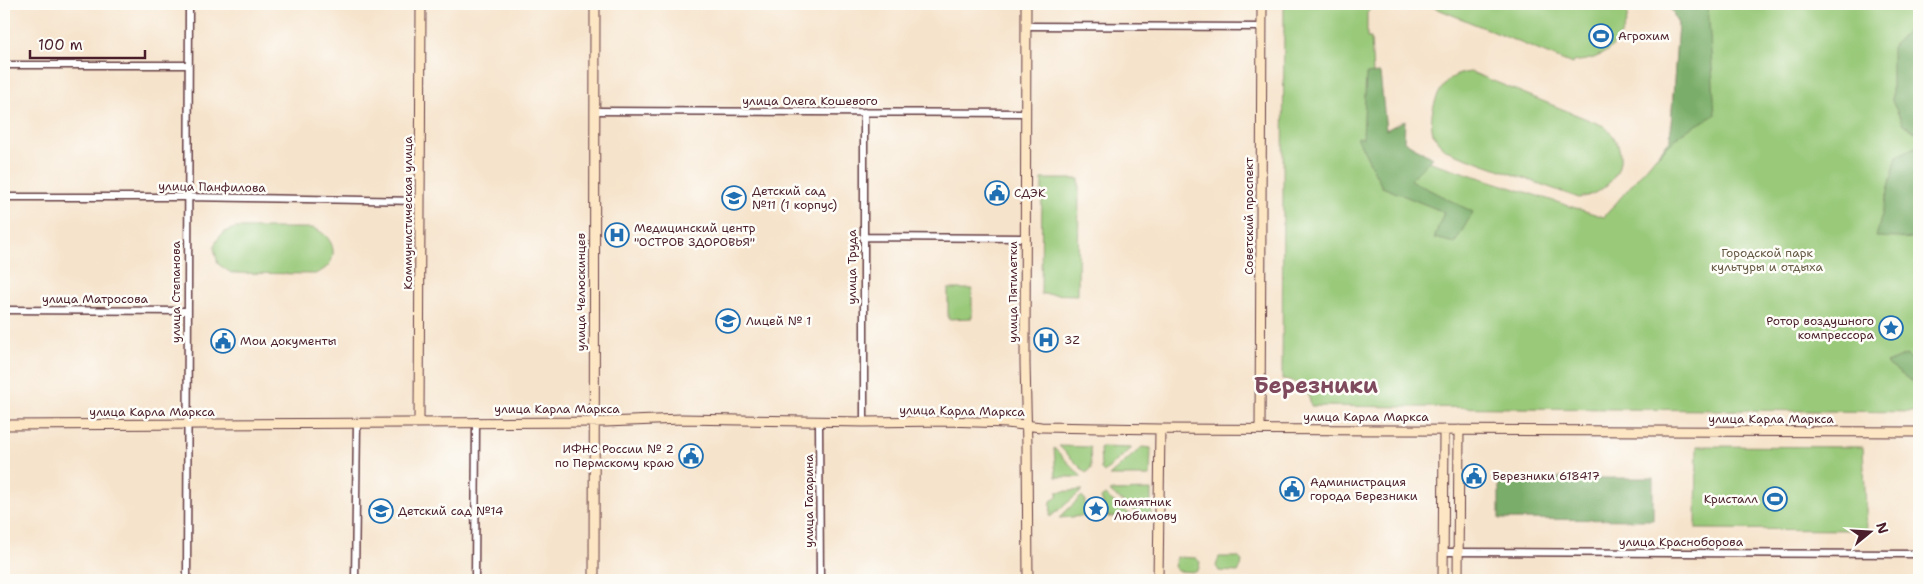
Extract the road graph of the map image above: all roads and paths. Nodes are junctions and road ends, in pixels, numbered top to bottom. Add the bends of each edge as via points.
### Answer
1 (189, 4) edge
2 (421, 4) edge
3 (595, 4) edge
4 (1026, 4) edge
5 (1262, 4) edge
6 (1026, 26) junction
7 (1262, 28) junction
8 (4, 65) edge
9 (187, 65) junction
10 (594, 111) junction
11 (864, 112) junction
12 (1026, 113) junction
13 (4, 197) edge
14 (187, 197) junction
15 (420, 201) junction
16 (863, 238) junction
17 (1025, 238) junction
18 (4, 310) edge
19 (187, 311) junction
20 (593, 421) junction
21 (476, 422) junction
22 (819, 422) junction
23 (864, 422) junction
24 (357, 423) junction
25 (419, 423) junction
26 (4, 425) edge
27 (187, 425) junction
28 (1026, 425) junction
29 (1160, 429) junction
30 (1260, 429) junction
31 (1444, 430) junction
32 (1459, 430) junction
33 (1919, 432) edge
34 (1443, 552) junction
35 (1458, 552) junction
36 (1918, 554) edge
37 (187, 580) edge
38 (355, 580) edge
39 (475, 580) edge
40 (594, 580) edge
41 (820, 580) edge
42 (1028, 580) edge
43 (1158, 580) edge
44 (1443, 580) edge
45 (1458, 580) edge
46 (1918, 580) edge

1 - 9 street, улица Степанова
2 - 15 main road, Коммунистическая улица
3 - 10 main road, улица Челюскинцев
4 - 6 main road, улица Пятилетки
5 - 7 main road, Советский проспект
6 - 7 street
6 - 12 main road, улица Пятилетки
7 - 30 main road, Советский проспект
8 - 9 street
9 - 14 street, улица Степанова
10 - 11 street, улица Олега Кошевого
10 - 20 main road, улица Челюскинцев
11 - 12 street, улица Олега Кошевого
11 - 16 street, улица Труда
12 - 17 main road, улица Пятилетки
13 - 14 street, улица Панфилова
14 - 15 street, улица Панфилова
14 - 19 street, улица Степанова
15 - 25 main road, Коммунистическая улица
16 - 17 street
16 - 23 street, улица Труда
17 - 28 main road, улица Пятилетки
18 - 19 street, улица Матросова
19 - 27 street, улица Степанова
20 - 21 main road, улица Карла Маркса
20 - 22 main road, улица Карла Маркса
20 - 40 main road, улица Челюскинцев
21 - 25 main road, улица Карла Маркса
21 - 39 street
22 - 23 main road, улица Карла Маркса
22 - 41 street, улица Гагарина
23 - 28 main road, улица Карла Маркса via 946,421
24 - 25 main road, улица Карла Маркса
24 - 27 main road, улица Карла Маркса
24 - 38 street
26 - 27 main road, улица Карла Маркса
27 - 37 street, улица Степанова
28 - 29 main road, улица Карла Маркса
28 - 42 main road, улица Пятилетки
29 - 30 main road, улица Карла Маркса
29 - 43 main road
30 - 31 main road, улица Карла Маркса
31 - 32 main road, улица Карла Маркса
31 - 34 main road
32 - 33 main road, улица Карла Маркса
32 - 35 main road
34 - 35 street, улица Красноборова
34 - 44 main road
35 - 36 street, улица Красноборова
35 - 45 main road
36 - 46 street

